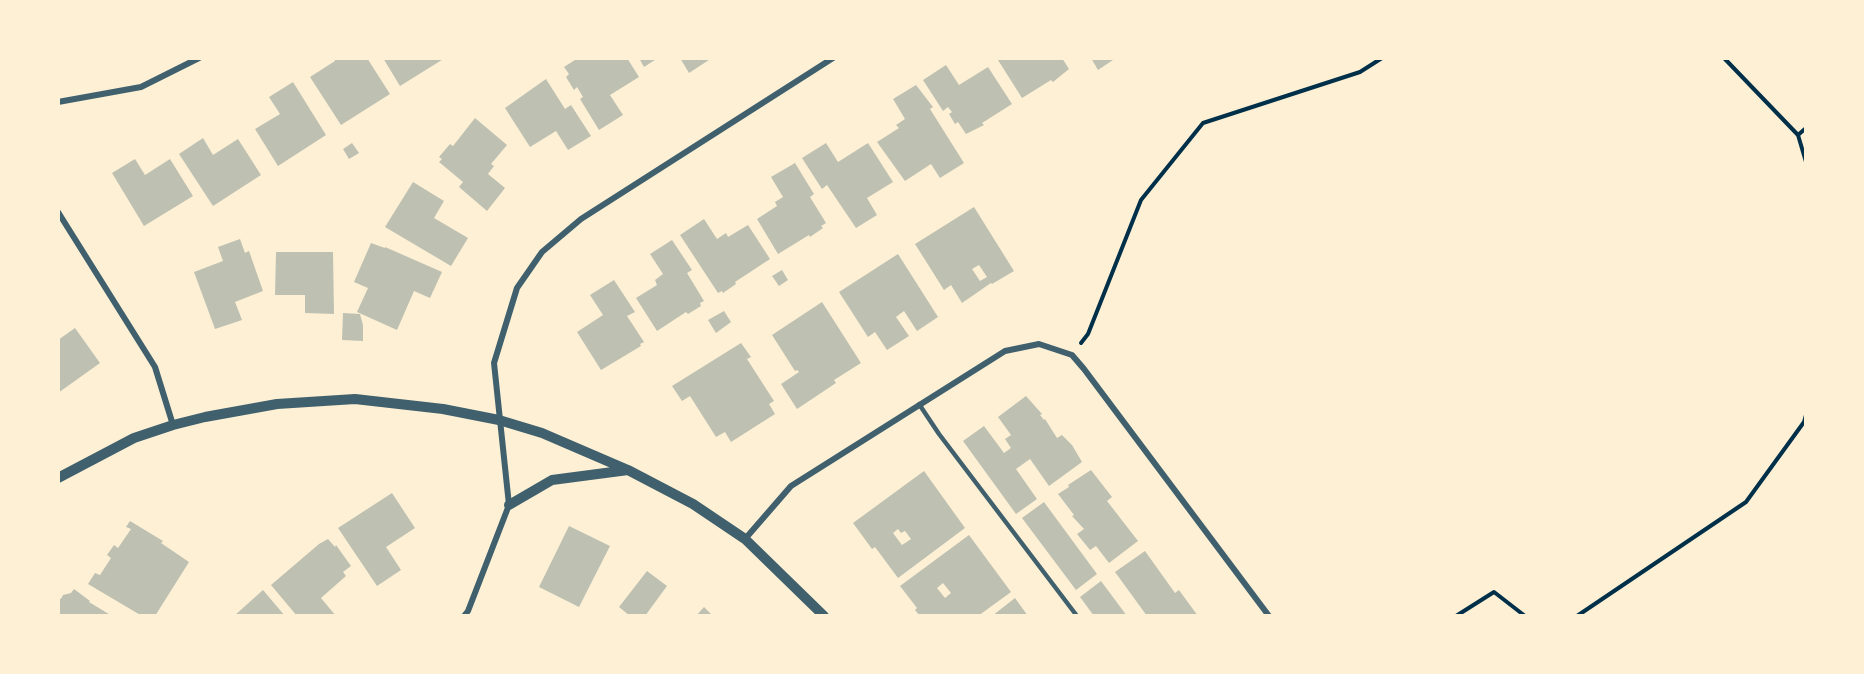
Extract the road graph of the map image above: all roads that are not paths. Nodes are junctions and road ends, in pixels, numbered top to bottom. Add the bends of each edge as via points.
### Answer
1 (199, 58) edge
2 (832, 58) edge
3 (58, 102) edge
4 (58, 212) edge
5 (919, 404) junction
6 (499, 420) junction
7 (173, 425) junction
8 (628, 470) junction
9 (58, 478) edge
10 (509, 505) junction
11 (745, 538) junction
12 (464, 615) edge
13 (824, 615) edge
14 (1077, 615) edge
15 (1269, 615) edge

1 - 3 street via 141,87
2 - 6 street via 581,219 542,252 517,288 494,363
4 - 7 street via 155,367
5 - 11 street via 791,486
5 - 14 lane
5 - 15 street via 1005,351 1039,344 1072,355
6 - 7 street via 355,399 277,404
6 - 8 street via 542,433
6 - 10 street
7 - 9 street via 134,438
8 - 10 street via 552,480
8 - 11 street via 693,504
10 - 12 street
11 - 13 street

